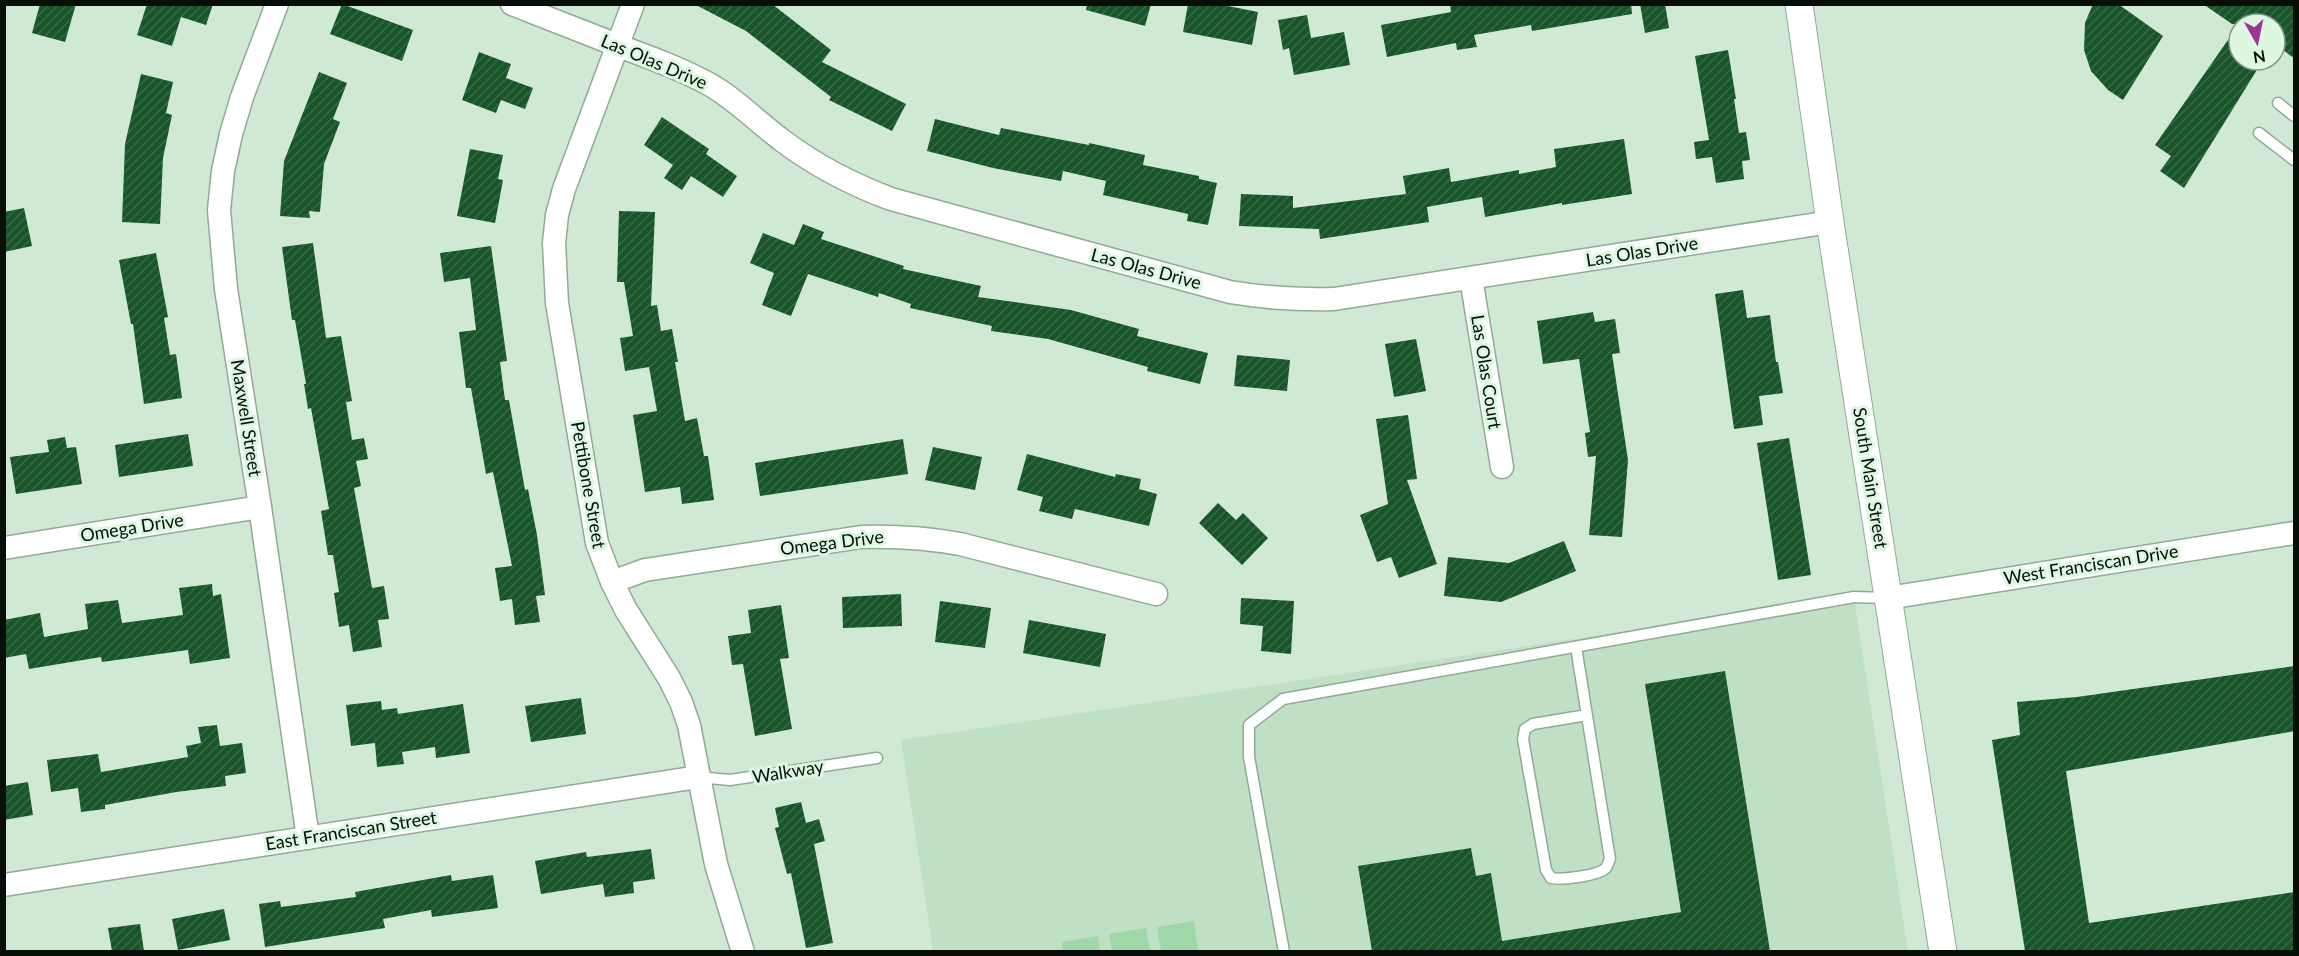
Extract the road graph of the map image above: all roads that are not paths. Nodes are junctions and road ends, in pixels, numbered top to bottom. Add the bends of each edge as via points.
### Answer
1 (277, 4) edge
2 (512, 4) edge
3 (633, 4) edge
4 (1799, 4) edge
5 (618, 45) junction
6 (2278, 103) dead end
7 (2295, 116) edge
8 (2259, 134) dead end
9 (2295, 160) edge
10 (1830, 222) junction
11 (1471, 278) junction
12 (1502, 467) dead end
13 (260, 507) junction
14 (2295, 533) edge
15 (4, 548) edge
16 (612, 582) junction
17 (1156, 594) dead end
18 (1888, 598) junction
19 (1576, 647) junction
20 (1587, 715) junction
21 (878, 758) dead end
22 (698, 777) junction
23 (308, 837) junction
24 (4, 885) edge
25 (743, 951) edge
26 (1284, 951) edge
27 (1943, 951) edge

1 - 13 street, Maxwell Street via 231,134 219,210 226,290
2 - 5 street, Las Olas Drive
3 - 5 street, Pettibone Street
4 - 10 street, South Main Street
5 - 11 street, Las Olas Drive via 707,83 805,157 856,186 1207,286 1268,298 1334,299
5 - 16 street, Pettibone Street via 564,189 554,243 557,303 593,523
6 - 7 lane
8 - 9 lane
10 - 11 street, Las Olas Drive
10 - 18 street, South Main Street
11 - 12 street, Las Olas Court
13 - 15 street, Omega Drive
13 - 23 street, Maxwell Street
14 - 18 street, West Franciscan Drive
16 - 17 street, Omega Drive via 645,570 861,537 894,536 960,544
16 - 22 street, Pettibone Street via 681,702
18 - 19 lane via 1854,597
18 - 27 street, South Main Street
19 - 20 lane
19 - 26 lane via 1283,699 1249,725 1249,757
20 - 20 lane via 1610,859 1599,873 1559,880 1551,878 1546,870 1523,739 1525,729 1533,724
21 - 22 lane, Walkway via 730,780
22 - 23 street, East Franciscan Street
22 - 25 street, Pettibone Street via 716,864
23 - 24 street, East Franciscan Street

